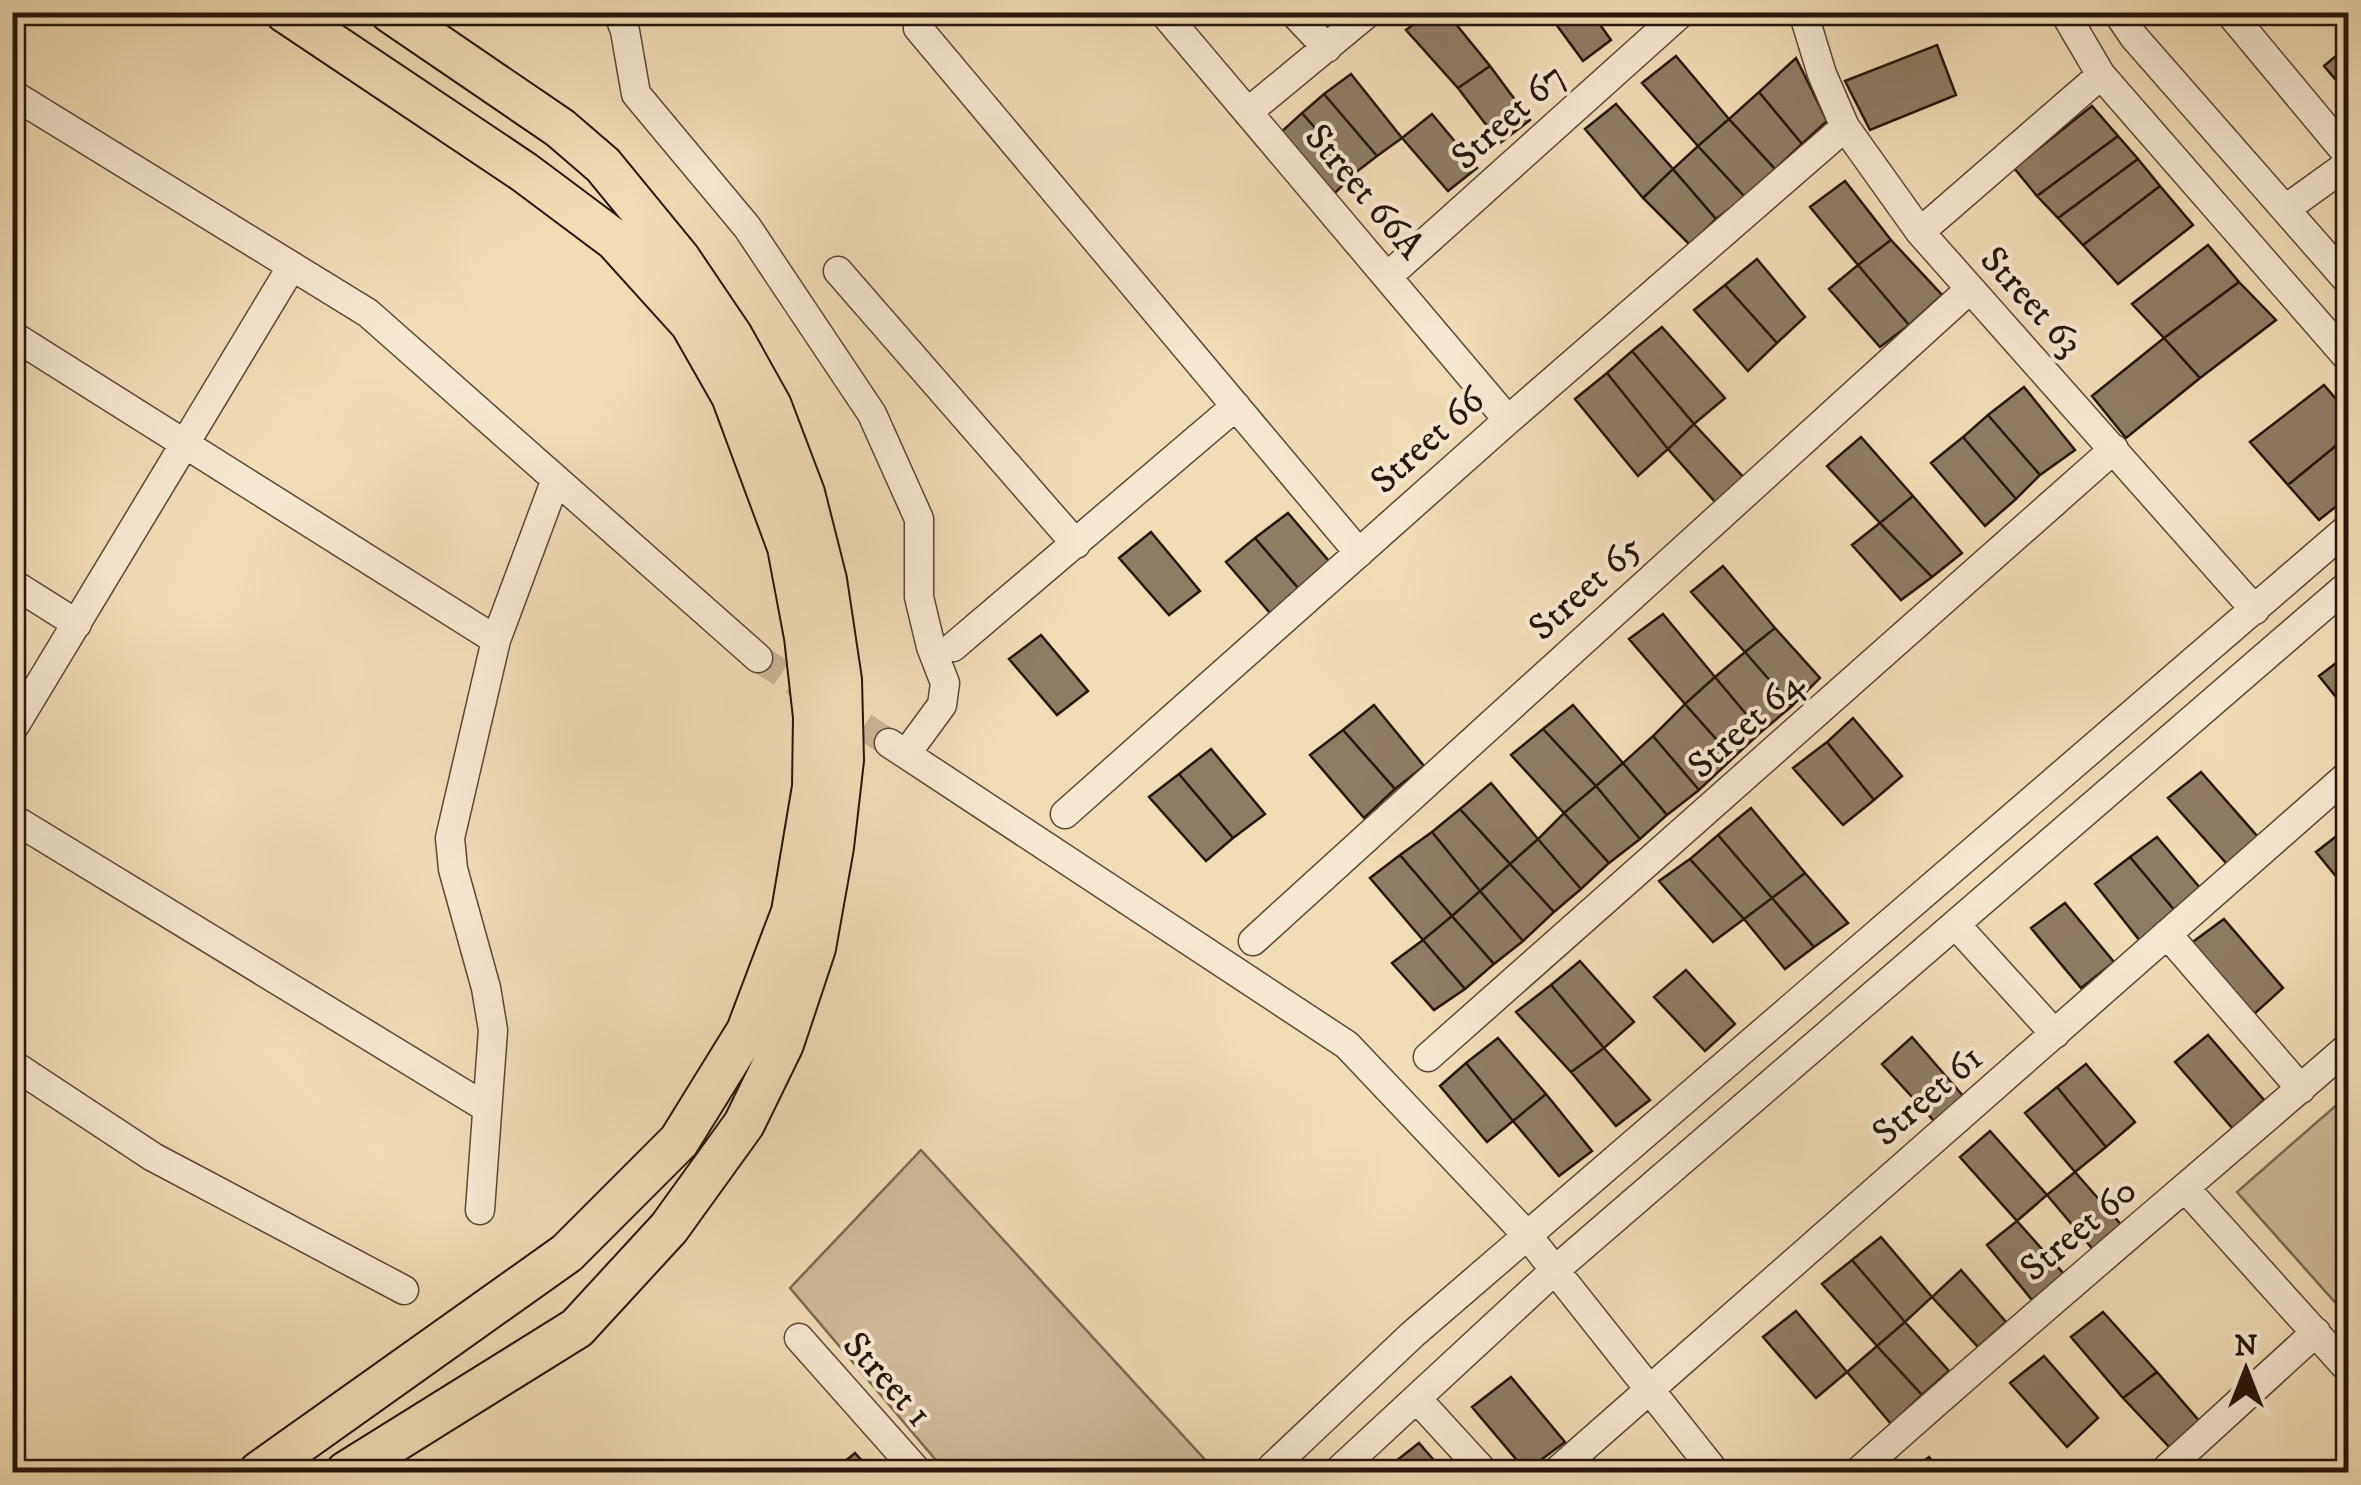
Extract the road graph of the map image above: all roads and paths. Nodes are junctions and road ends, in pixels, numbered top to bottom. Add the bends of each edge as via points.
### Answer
1 (285, 12) edge
2 (390, 12) edge
3 (618, 12) edge
4 (1163, 12) edge
5 (1294, 12) edge
6 (1369, 12) edge
7 (1682, 12) edge
8 (1803, 12) edge
9 (2064, 12) edge
10 (2117, 12) edge
11 (2230, 12) edge
12 (918, 28) dead end
13 (1327, 48) junction
14 (2101, 75) junction
15 (12, 94) edge
16 (1248, 112) junction
17 (1846, 128) junction
18 (2348, 155) edge
19 (2348, 164) edge
20 (2288, 208) junction
21 (1920, 232) junction
22 (292, 266) junction
23 (838, 271) dead end
24 (1387, 278) junction
25 (2348, 281) edge
26 (1969, 290) junction
27 (12, 336) edge
28 (2348, 358) edge
29 (1236, 406) junction
30 (1508, 420) junction
31 (186, 444) junction
32 (2114, 449) junction
33 (556, 480) junction
34 (2348, 528) edge
35 (1076, 544) junction
36 (1359, 553) junction
37 (12, 583) edge
38 (2348, 585) edge
39 (2255, 610) junction
40 (77, 624) junction
41 (496, 640) junction
42 (954, 647) dead end
43 (758, 658) tunnel mouth
44 (12, 730) edge
45 (2348, 775) edge
46 (1065, 814) dead end
47 (12, 818) edge
48 (1956, 925) junction
49 (2167, 934) junction
50 (1253, 941) dead end
51 (2054, 1034) junction
52 (2348, 1047) edge
53 (1428, 1057) dead end
54 (12, 1064) edge
55 (2300, 1088) junction
56 (487, 1108) junction
57 (2186, 1189) junction
58 (480, 1210) dead end
59 (1527, 1235) junction
60 (1554, 1271) junction
61 (404, 1290) dead end
62 (2316, 1332) junction
63 (799, 1338) dead end
64 (2348, 1370) edge
65 (1649, 1392) junction
66 (1418, 1400) junction
67 (259, 1472) edge
68 (346, 1472) edge
69 (918, 1472) edge
70 (1267, 1472) edge
71 (1337, 1472) edge
72 (1484, 1472) edge
73 (1556, 1472) edge
74 (1715, 1472) edge
75 (1858, 1472) edge
76 (2164, 1472) edge

1 - 67 highway via 615,240 690,324 732,396 788,548 814,717 812,787 792,912 748,1031 679,1141 567,1253
2 - 68 highway via 603,165 732,336 771,406 804,493 842,680 843,760 815,948 782,1044 744,1124 669,1228 576,1328
3 - 59 street via 636,94 748,227 872,414 919,519 919,597 944,683 942,705 898,748 1347,1045
4 - 16 street, Street 66A
5 - 13 street
6 - 13 street
7 - 24 street, Street 67
8 - 17 street, Street 63
9 - 14 street
10 - 20 street
11 - 18 street
12 - 29 street
13 - 16 street
14 - 21 street
14 - 28 street
15 - 22 street
16 - 24 street, Street 66A
17 - 21 street, Street 63
17 - 30 street, Street 66
19 - 20 street
20 - 25 street
21 - 26 street, Street 63
22 - 31 street
22 - 33 street via 368,313
23 - 35 street
24 - 30 street, Street 66A
26 - 32 street, Street 63
26 - 50 street, Street 65
27 - 31 street
29 - 35 street
29 - 36 street
30 - 36 street, Street 66
31 - 40 street
31 - 41 street
32 - 39 street, Street 63
32 - 53 street, Street 64
33 - 41 street
33 - 43 street
34 - 39 street
35 - 42 street
36 - 46 street, Street 66
37 - 40 street
38 - 48 street
39 - 59 street
40 - 44 street
41 - 56 street via 450,838 493,1030
45 - 49 street, Street 61
47 - 56 street
48 - 51 street
48 - 60 street
49 - 51 street, Street 61
49 - 55 street
51 - 65 street, Street 61
52 - 55 street, Street 60
54 - 61 street via 153,1157
55 - 57 street, Street 60
56 - 58 street
57 - 62 street
57 - 75 street, Street 60
59 - 60 street
59 - 70 street
60 - 65 street
60 - 66 street
62 - 64 street
62 - 76 street
63 - 69 street, Street 1
65 - 73 street, Street 61
65 - 74 street
66 - 71 street
66 - 72 street

